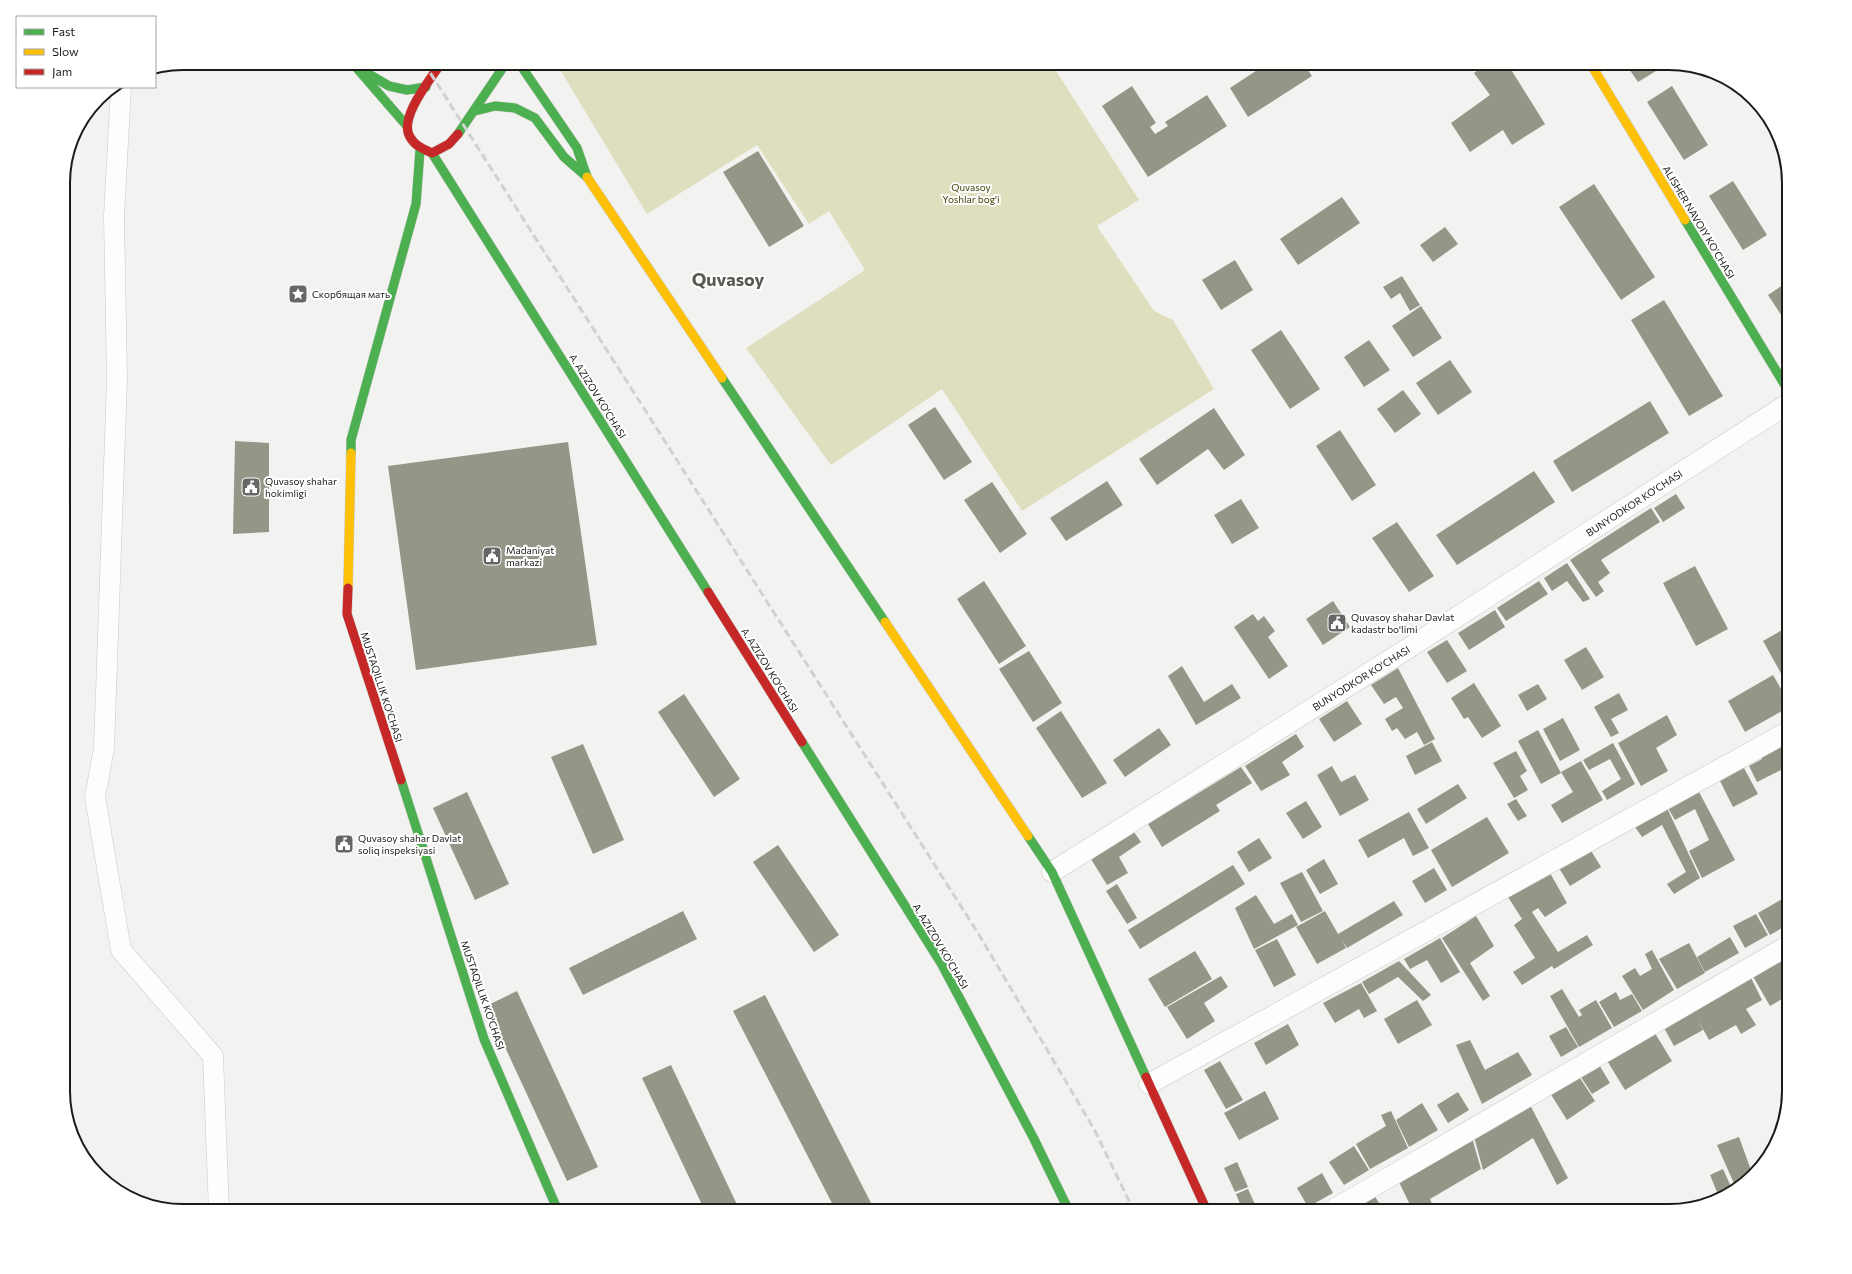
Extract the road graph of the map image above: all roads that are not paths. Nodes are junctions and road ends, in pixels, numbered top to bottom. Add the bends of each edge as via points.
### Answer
1 (357, 70) edge
2 (362, 70) edge
3 (437, 70) edge
4 (501, 70) edge
5 (524, 70) edge
6 (1594, 70) edge
7 (426, 87) junction
8 (121, 88) edge
9 (475, 111) junction
10 (407, 126) junction
11 (420, 150) junction
12 (432, 153) junction
13 (587, 177) junction
14 (1782, 380) edge
15 (1782, 408) edge
16 (1782, 735) edge
17 (1052, 872) junction
18 (1782, 949) edge
19 (1149, 1084) junction
20 (219, 1204) edge
21 (555, 1204) edge
22 (1066, 1204) edge
23 (1204, 1204) edge
24 (1343, 1204) edge

1 - 10 street
2 - 7 street via 389,86 407,90
3 - 7 street
4 - 9 street
5 - 13 street via 577,148
6 - 14 street, ALISHER NAVOIY KO'CHASI
7 - 10 street via 411,108
8 - 20 street via 114,216 117,380 104,748 95,797 121,950 213,1056
9 - 12 street via 449,144
9 - 13 street via 496,106 515,108 535,118 564,157
10 - 11 street via 410,139
11 - 12 street
11 - 21 street, MUSTAQILLIK KO'CHASI via 416,204 351,440 347,614 484,1039
12 - 22 street, A. AZIZOV KO'CHASI via 941,963
13 - 17 street
15 - 17 street, BUNYODKOR KO'CHASI via 1407,649
16 - 19 street
17 - 19 street
18 - 24 street
19 - 23 street

